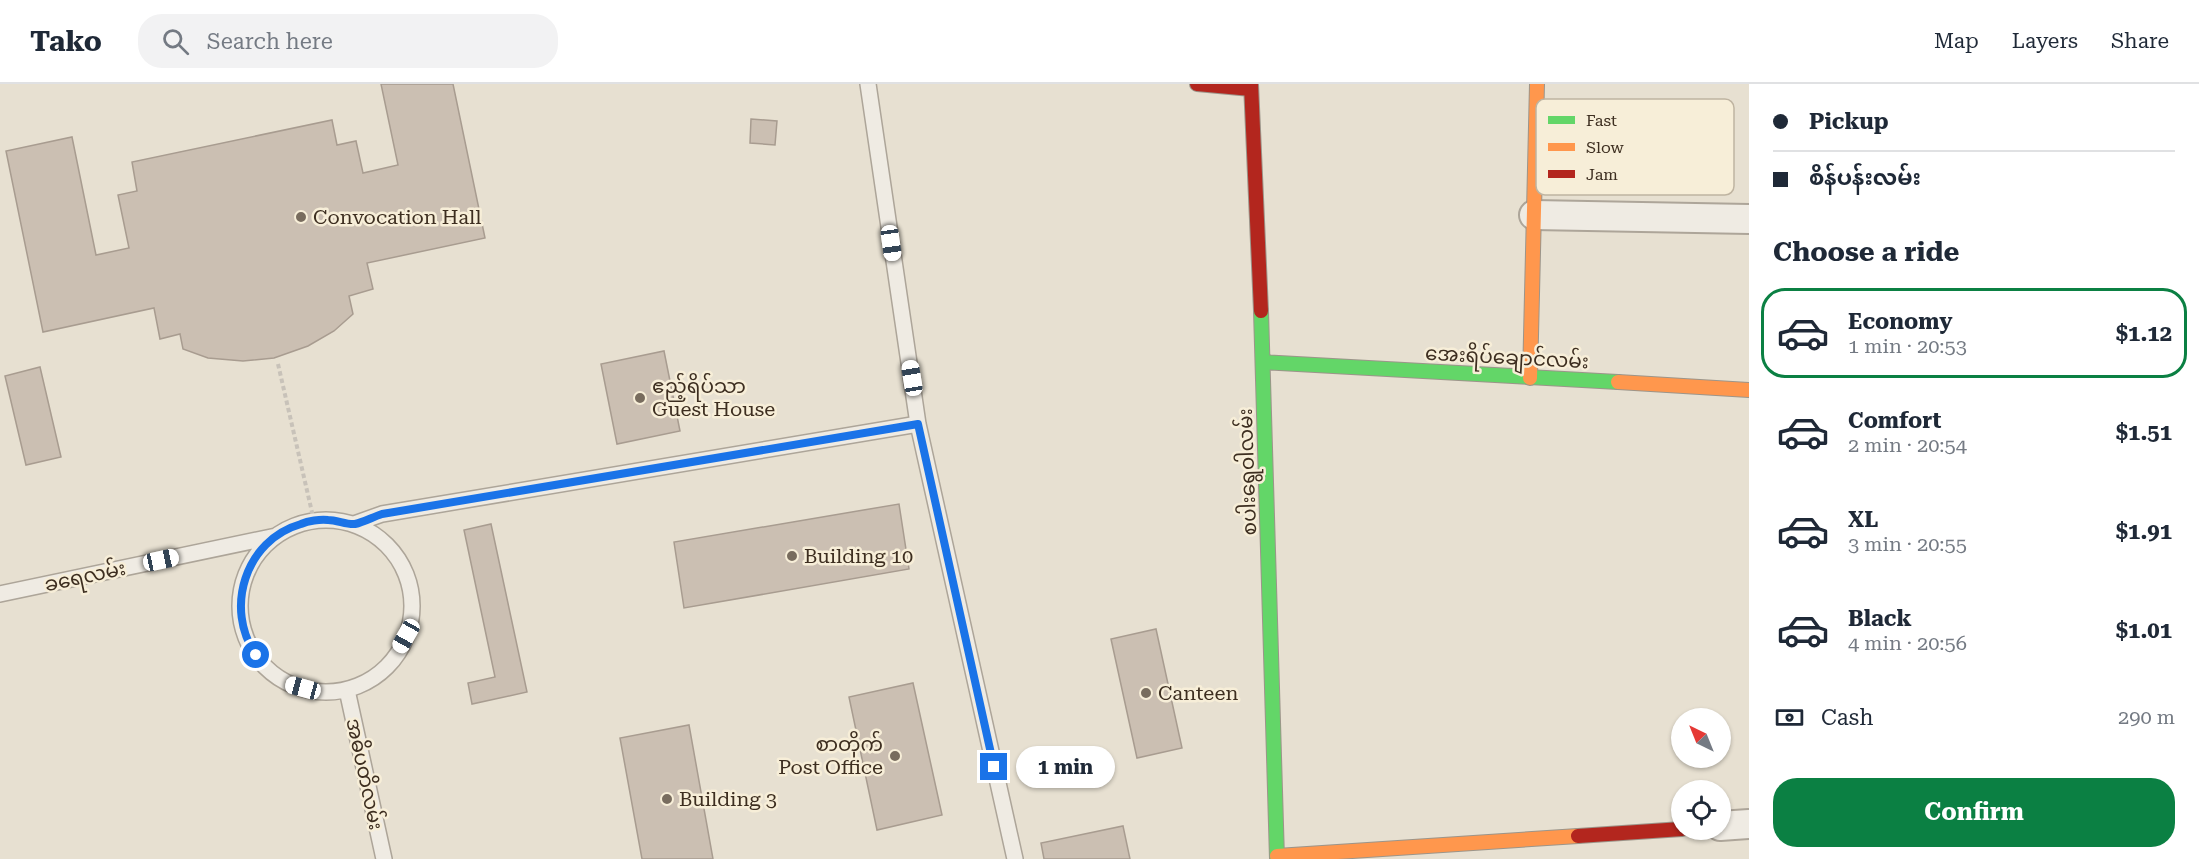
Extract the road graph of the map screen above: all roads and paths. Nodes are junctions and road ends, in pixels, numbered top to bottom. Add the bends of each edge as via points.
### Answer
1 (868, 84) edge
2 (1197, 84) edge
3 (1537, 84) edge
4 (1251, 86) edge
5 (1537, 99) edge
6 (1536, 128) edge
7 (1534, 215) junction
8 (1749, 219) edge
9 (1263, 362) junction
10 (278, 364) dead end
11 (1530, 378) junction
12 (1749, 390) edge
13 (918, 424) junction
14 (314, 522) junction
15 (354, 524) junction
16 (276, 536) junction
17 (0, 594) edge
18 (347, 690) junction
19 (1749, 824) edge
20 (1731, 825) edge
21 (1671, 830) edge
22 (1277, 858) edge
23 (384, 859) edge
24 (1015, 859) edge

1 - 13 lane
2 - 4 street
3 - 5 street
4 - 9 street, စပါးရွေဝါလမ်း
6 - 7 street
7 - 8 street
7 - 11 street
9 - 11 street, အေးရိပ်ချောင်လမ်း
9 - 22 street, စပါးရွေဝါလမ်း
10 - 14 path
11 - 12 street, အေးရိပ်ချောင်လမ်း
13 - 15 lane via 382,514
13 - 24 lane
14 - 15 lane
14 - 16 lane
15 - 18 lane via 378,537 397,557 409,582 412,609 406,636 393,660 372,679
16 - 17 lane, ခရေလမ်း
16 - 18 lane via 255,557 242,584 240,614 247,642 264,667 288,684 317,692
18 - 23 lane, အဓိပတိလမ်း
19 - 20 street
21 - 22 street

